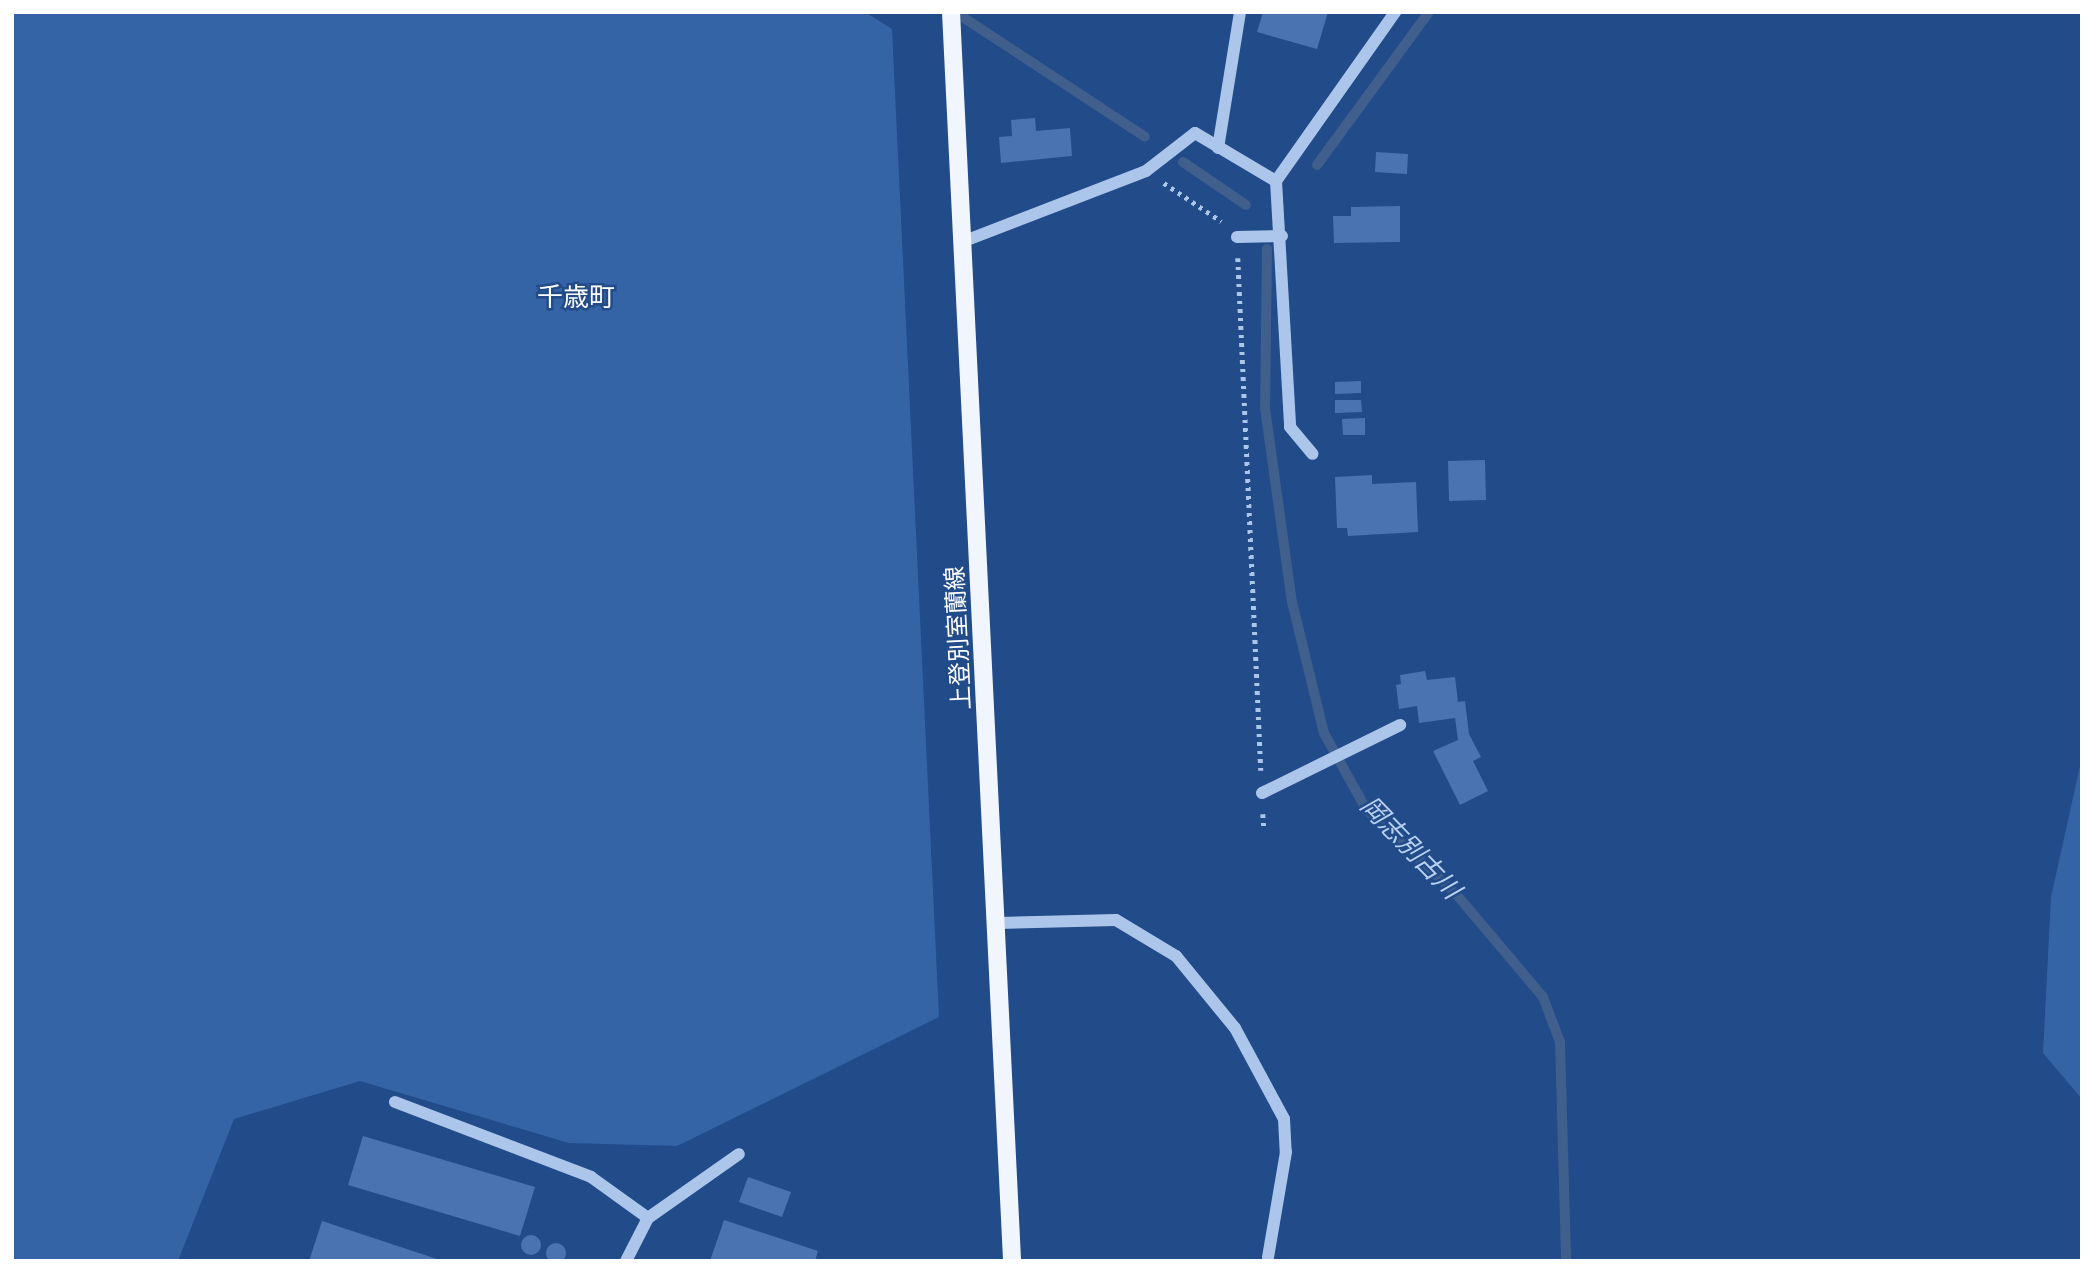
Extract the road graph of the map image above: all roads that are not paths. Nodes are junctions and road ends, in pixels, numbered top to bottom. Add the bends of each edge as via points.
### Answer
1 (951, 12) edge
2 (1240, 12) edge
3 (1395, 12) edge
4 (1218, 148) junction
5 (1276, 181) junction
6 (1282, 236) junction
7 (1237, 237) road end
8 (962, 242) junction
9 (1313, 454) dead end
10 (1400, 725) dead end
11 (1262, 793) road end
12 (998, 923) junction
13 (395, 1102) dead end
14 (739, 1154) dead end
15 (648, 1219) junction
16 (1268, 1257) dead end
17 (626, 1261) edge
18 (1012, 1261) edge

1 - 8 main road, 上登別室蘭線
2 - 4 street
3 - 5 street
4 - 5 street
4 - 8 street via 1195,133 1146,171
5 - 6 street
6 - 7 street
6 - 9 street via 1290,427
8 - 12 main road, 上登別室蘭線
10 - 11 street
12 - 16 street via 1116,920 1176,956 1235,1028 1284,1119 1286,1152
12 - 18 main road, 上登別室蘭線
13 - 15 street via 591,1177
14 - 15 street
15 - 17 street

